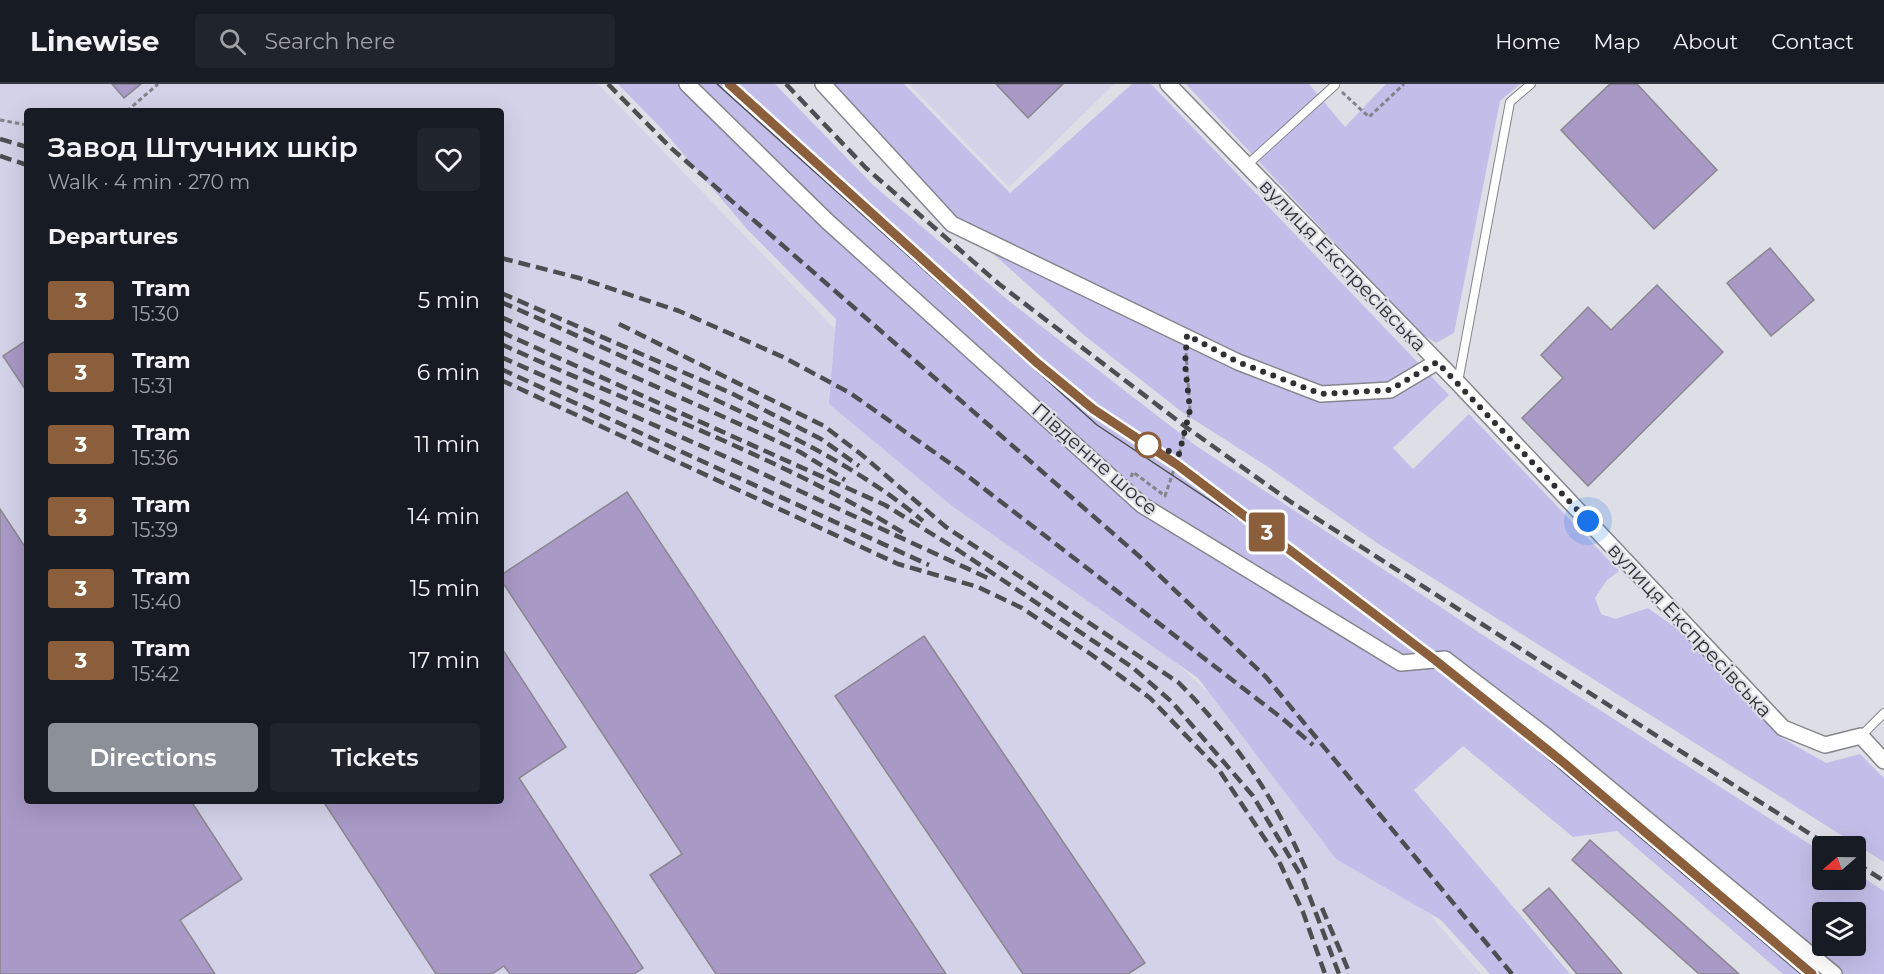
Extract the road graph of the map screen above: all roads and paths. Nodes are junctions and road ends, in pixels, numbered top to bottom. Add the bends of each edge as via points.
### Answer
1 (158, 84) edge
2 (687, 84) edge
3 (823, 84) edge
4 (1168, 84) edge
5 (1404, 84) edge
6 (1531, 84) edge
7 (1335, 85) edge
8 (130, 108) edge
9 (0, 120) edge
10 (24, 124) edge
11 (1246, 165) junction
12 (1187, 335) junction
13 (1437, 362) junction
14 (1458, 383) junction
15 (1165, 496) dead end
16 (1884, 713) edge
17 (1861, 736) junction
18 (1884, 761) edge
19 (1834, 974) edge

1 - 8 path
2 - 19 street, Південне шосе via 827,221 1142,504 1401,663 1445,659 1546,735
3 - 12 street via 952,224
4 - 11 street, вулиця Експресівська
5 - 7 path via 1369,117
6 - 14 lane via 1510,102
7 - 11 lane
9 - 10 path
11 - 13 street, вулиця Експресівська
12 - 13 street via 1238,362 1321,394 1390,390
12 - 15 path via 1185,365 1190,410
13 - 14 street, вулиця Експресівська
14 - 17 street, вулиця Експресівська via 1783,728 1825,745
16 - 17 lane
17 - 18 street

